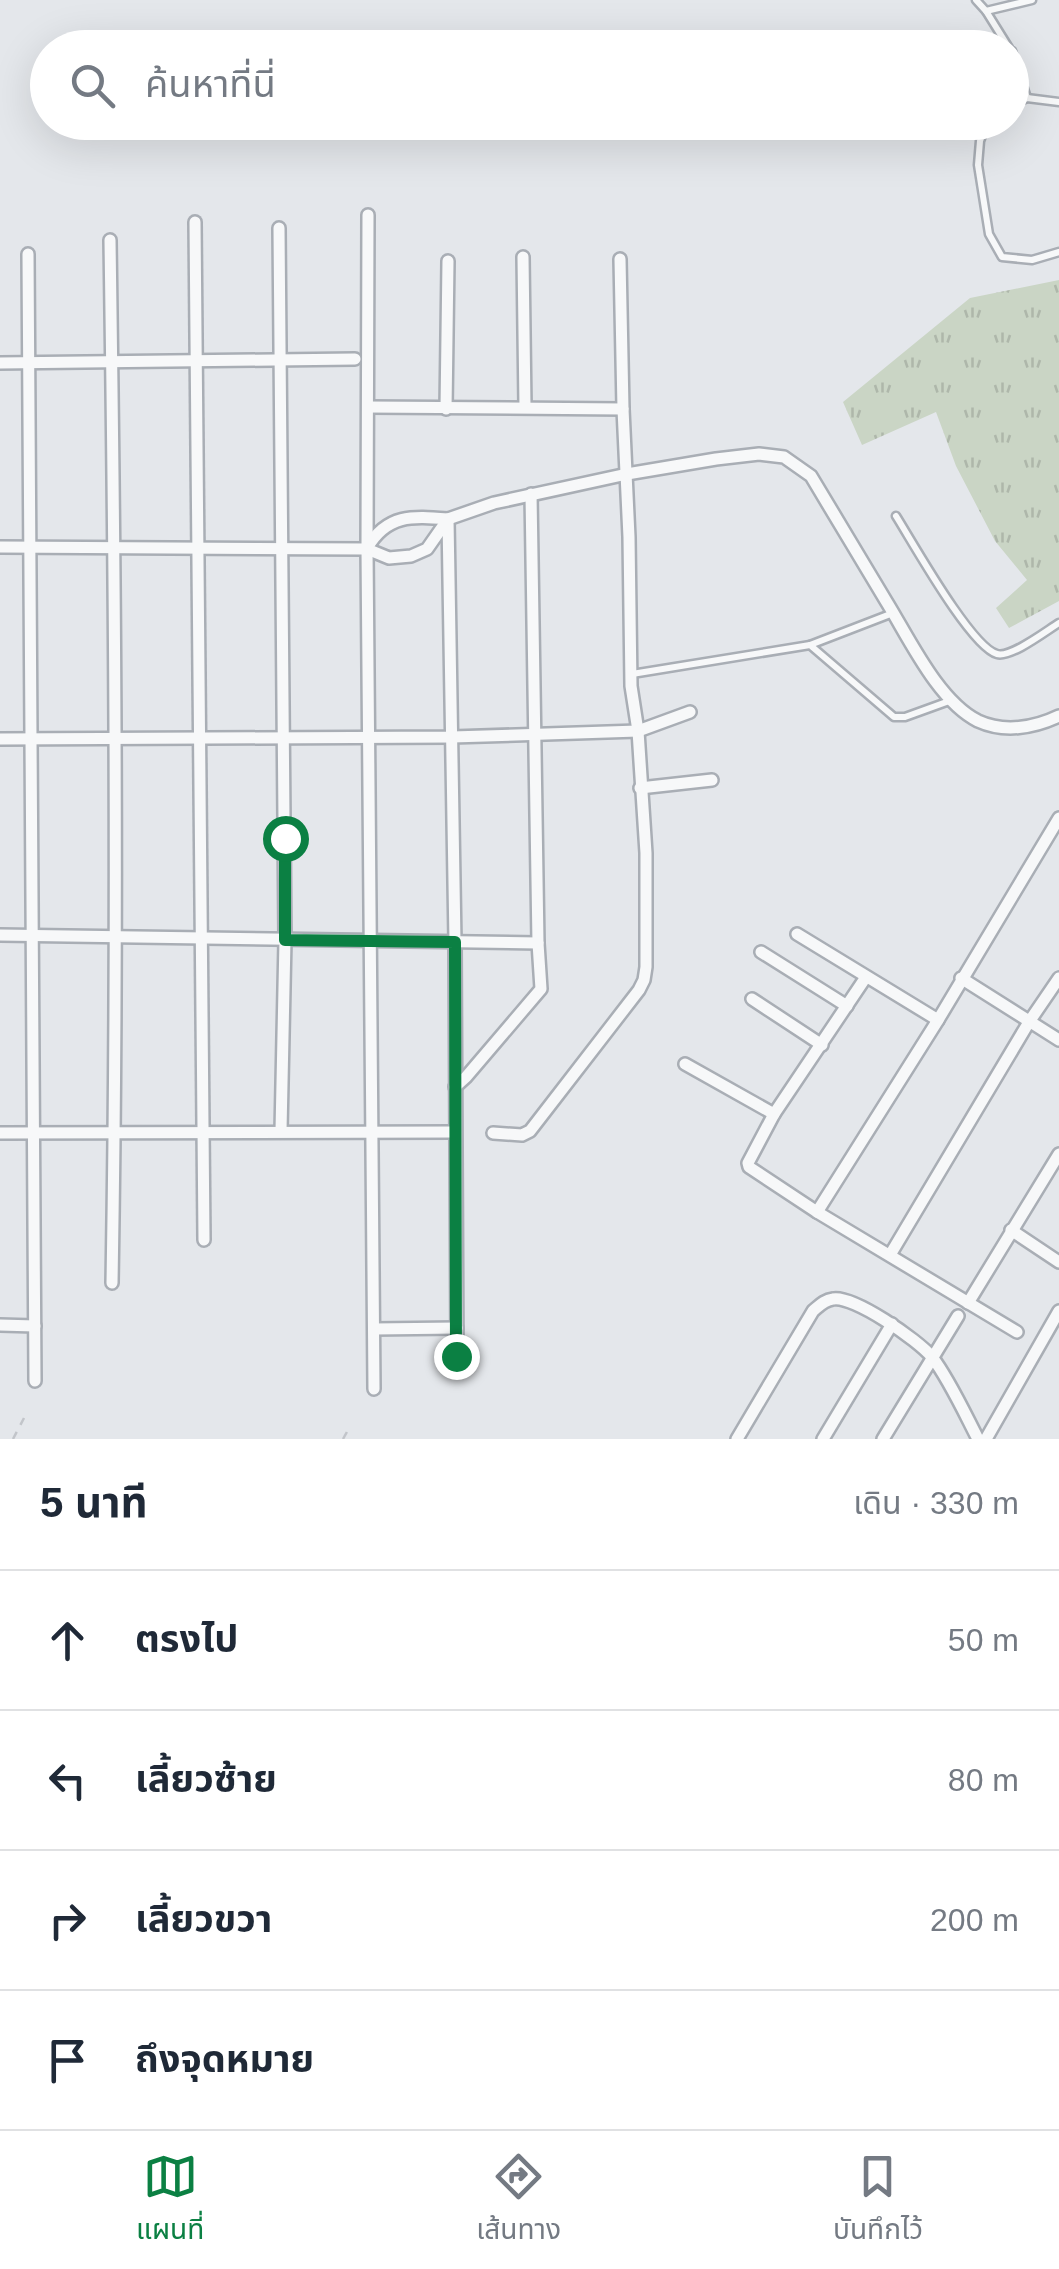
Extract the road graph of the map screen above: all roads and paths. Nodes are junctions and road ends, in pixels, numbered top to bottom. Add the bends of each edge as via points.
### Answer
1 (976, 0) edge
2 (1032, 0) edge
3 (986, 10) junction
4 (998, 30) edge
5 (1029, 98) edge
6 (1059, 102) edge
7 (981, 140) edge
8 (368, 215) dead end
9 (195, 222) dead end
10 (279, 228) dead end
11 (110, 240) dead end
12 (1059, 252) edge
13 (28, 254) dead end
14 (524, 257) dead end
15 (620, 259) dead end
16 (448, 261) dead end
17 (355, 359) dead end
18 (280, 361) junction
19 (112, 362) junction
20 (197, 362) junction
21 (0, 363) edge
22 (30, 363) junction
23 (368, 407) junction
24 (525, 407) junction
25 (446, 409) junction
26 (622, 409) junction
27 (627, 474) junction
28 (531, 494) junction
29 (896, 516) dead end
30 (448, 519) junction
31 (0, 547) edge
32 (31, 547) junction
33 (115, 548) junction
34 (198, 548) junction
35 (282, 548) junction
36 (366, 549) junction
37 (894, 612) junction
38 (1059, 623) edge
39 (810, 645) junction
40 (630, 674) junction
41 (952, 700) junction
42 (690, 712) dead end
43 (1059, 716) edge
44 (638, 731) junction
45 (536, 734) junction
46 (284, 737) junction
47 (32, 738) junction
48 (116, 738) junction
49 (200, 738) junction
50 (370, 738) junction
51 (452, 738) junction
52 (0, 739) edge
53 (712, 780) dead end
54 (640, 788) junction
55 (1059, 818) edge
56 (797, 934) dead end
57 (0, 936) edge
58 (32, 936) junction
59 (117, 937) junction
60 (202, 938) junction
61 (285, 940) junction
62 (370, 941) junction
63 (455, 942) junction
64 (538, 943) junction
65 (761, 952) dead end
66 (866, 976) junction
67 (961, 978) junction
68 (1059, 978) edge
69 (752, 1000) dead end
70 (847, 1006) junction
71 (938, 1020) junction
72 (1030, 1022) junction
73 (1059, 1040) edge
74 (822, 1045) junction
75 (684, 1064) dead end
76 (455, 1087) junction
77 (774, 1114) junction
78 (0, 1132) edge
79 (35, 1132) junction
80 (114, 1132) junction
81 (204, 1132) junction
82 (281, 1132) junction
83 (455, 1132) junction
84 (372, 1133) junction
85 (493, 1133) dead end
86 (1057, 1161) edge
87 (816, 1212) junction
88 (1011, 1230) junction
89 (204, 1240) dead end
90 (890, 1255) junction
91 (1059, 1262) edge
92 (112, 1283) dead end
93 (968, 1303) junction
94 (1059, 1310) edge
95 (958, 1316) dead end
96 (892, 1324) junction
97 (0, 1326) edge
98 (36, 1326) junction
99 (457, 1328) junction
100 (374, 1329) junction
101 (1017, 1332) dead end
102 (456, 1356) dead end
103 (933, 1358) junction
104 (35, 1381) dead end
105 (374, 1389) dead end
106 (24, 1418) dead end
107 (348, 1430) dead end
108 (13, 1439) edge
109 (343, 1439) edge
110 (737, 1439) edge
111 (823, 1439) edge
112 (883, 1439) edge
113 (982, 1439) edge

1 - 3 lane
2 - 3 lane
3 - 4 lane
5 - 6 lane
7 - 12 lane via 989,234 1002,257 1032,260
8 - 23 street
9 - 20 street
10 - 18 street
11 - 19 street
13 - 22 street
14 - 24 street
15 - 26 street
16 - 25 street
17 - 18 street
18 - 20 street
18 - 35 street
19 - 20 street
19 - 22 street
19 - 33 street
20 - 34 street
21 - 22 street
22 - 32 street
23 - 25 street
23 - 36 street
24 - 25 street
24 - 26 street
26 - 27 street
27 - 28 street
27 - 37 street via 759,454 784,457 811,476
27 - 40 street
28 - 30 street
28 - 45 street
29 - 38 lane via 958,616 997,654
30 - 36 street via 405,518 376,533
30 - 36 street via 428,549 411,556 389,558
30 - 51 street
31 - 32 street
32 - 33 street
32 - 47 street
33 - 34 street
33 - 48 street
34 - 35 street
34 - 49 street
35 - 36 street
35 - 46 street
36 - 50 street
37 - 39 lane
37 - 41 street
39 - 40 lane
39 - 41 lane via 894,717
40 - 44 street
41 - 43 street via 997,728
42 - 44 street
44 - 45 street
44 - 54 street
45 - 51 street
45 - 64 street
46 - 49 street
46 - 50 street
46 - 61 street
47 - 48 street
47 - 52 street
47 - 58 street
48 - 49 street
48 - 59 street
49 - 60 street
50 - 51 street
50 - 62 street
51 - 63 street
53 - 54 street
54 - 85 street via 644,980 530,1132
55 - 67 street
56 - 66 street
57 - 58 street
58 - 59 street
58 - 79 street
59 - 60 street
59 - 80 street
60 - 61 street
60 - 81 street
61 - 62 street
61 - 82 street
62 - 63 street
62 - 84 street
63 - 64 street
63 - 76 street
64 - 76 street via 539,994
65 - 70 street
66 - 70 street
66 - 71 street
67 - 71 street
67 - 72 street
68 - 72 street
69 - 74 street
70 - 74 street
71 - 87 street
72 - 73 street
72 - 90 street
74 - 77 street
75 - 77 street
76 - 83 street
77 - 87 street via 749,1167
78 - 79 street
79 - 80 street
79 - 98 street
80 - 81 street
80 - 92 street
81 - 82 street
81 - 89 street
82 - 84 street
83 - 84 street
83 - 99 street
84 - 100 street
86 - 88 street
87 - 90 street
88 - 91 street
88 - 93 street
90 - 93 street
93 - 101 street
94 - 113 street
95 - 103 street
96 - 103 street
96 - 110 street via 846,1299 826,1301
96 - 111 street
97 - 98 street
98 - 104 street
99 - 100 street
99 - 102 street
100 - 105 street
103 - 112 street
103 - 113 street
106 - 108 path
107 - 109 path

